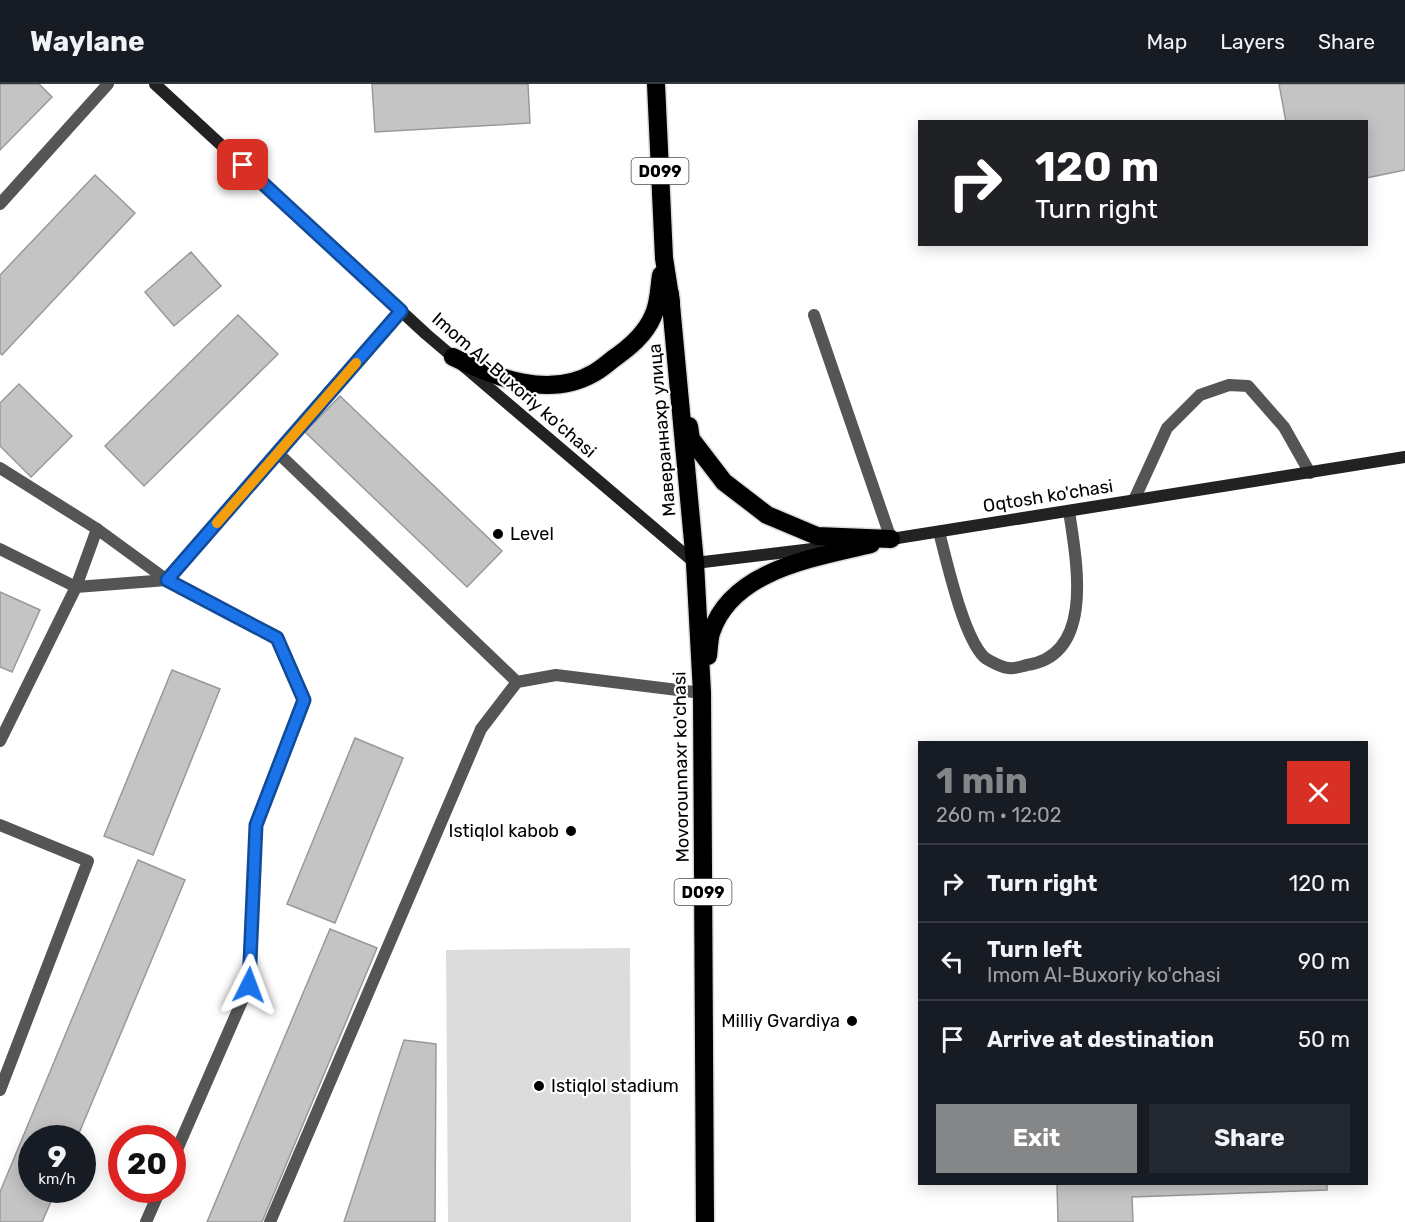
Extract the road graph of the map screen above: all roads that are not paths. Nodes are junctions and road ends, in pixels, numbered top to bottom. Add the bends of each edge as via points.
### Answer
1 (108, 84) edge
2 (155, 84) edge
3 (656, 84) edge
4 (0, 204) edge
5 (664, 258) junction
6 (670, 294) junction
7 (401, 311) junction
8 (814, 315) dead end
9 (453, 357) junction
10 (278, 453) junction
11 (1405, 458) edge
12 (0, 468) edge
13 (1310, 472) junction
14 (1134, 500) junction
15 (1069, 511) junction
16 (97, 529) junction
17 (939, 532) junction
18 (891, 539) junction
19 (0, 549) edge
20 (695, 563) junction
21 (167, 580) junction
22 (76, 587) junction
23 (517, 682) junction
24 (702, 693) junction
25 (0, 741) edge
26 (0, 825) edge
27 (0, 1090) edge
28 (186, 1129) edge
29 (154, 1203) edge
30 (146, 1222) edge
31 (270, 1222) edge
32 (705, 1222) edge

1 - 4 lane
2 - 7 main road, Imom Al-Buxoriy ko'chasi
3 - 5 highway, D099
5 - 6 highway, D099
5 - 9 highway via 654,315 628,348 594,373 552,386 533,384 482,371
6 - 18 highway via 691,439 724,482 767,515 817,536
6 - 20 highway, Мавераннахр улица / D099
7 - 9 main road, Imom Al-Buxoriy ko'chasi
7 - 10 lane
8 - 18 lane
9 - 20 main road, Imom Al-Buxoriy ko'chasi
10 - 21 lane
10 - 23 lane
11 - 13 main road, Oqtosh ko'chasi
12 - 16 lane
13 - 14 main road, Oqtosh ko'chasi
13 - 14 lane via 1284,427 1248,386 1229,386 1200,396 1167,428
14 - 15 main road, Oqtosh ko'chasi
15 - 17 main road, Oqtosh ko'chasi
15 - 17 lane via 1078,568 1077,610 1065,642 1044,663 1032,665 1009,668 985,657 969,633
16 - 21 lane
16 - 22 lane
17 - 18 main road, Oqtosh ko'chasi
18 - 20 main road, Oqtosh ko'chasi
18 - 24 highway via 778,569 743,588 725,608 711,633
19 - 22 lane
20 - 24 highway, Movorounnaxr ko'chasi / D099
21 - 22 lane
21 - 28 lane via 277,638 304,700 256,825 249,985
22 - 25 lane
23 - 24 lane via 556,675
23 - 31 lane via 481,729
24 - 32 highway, Movorounnaxr ko'chasi / D099
26 - 27 lane via 88,861
29 - 30 lane

